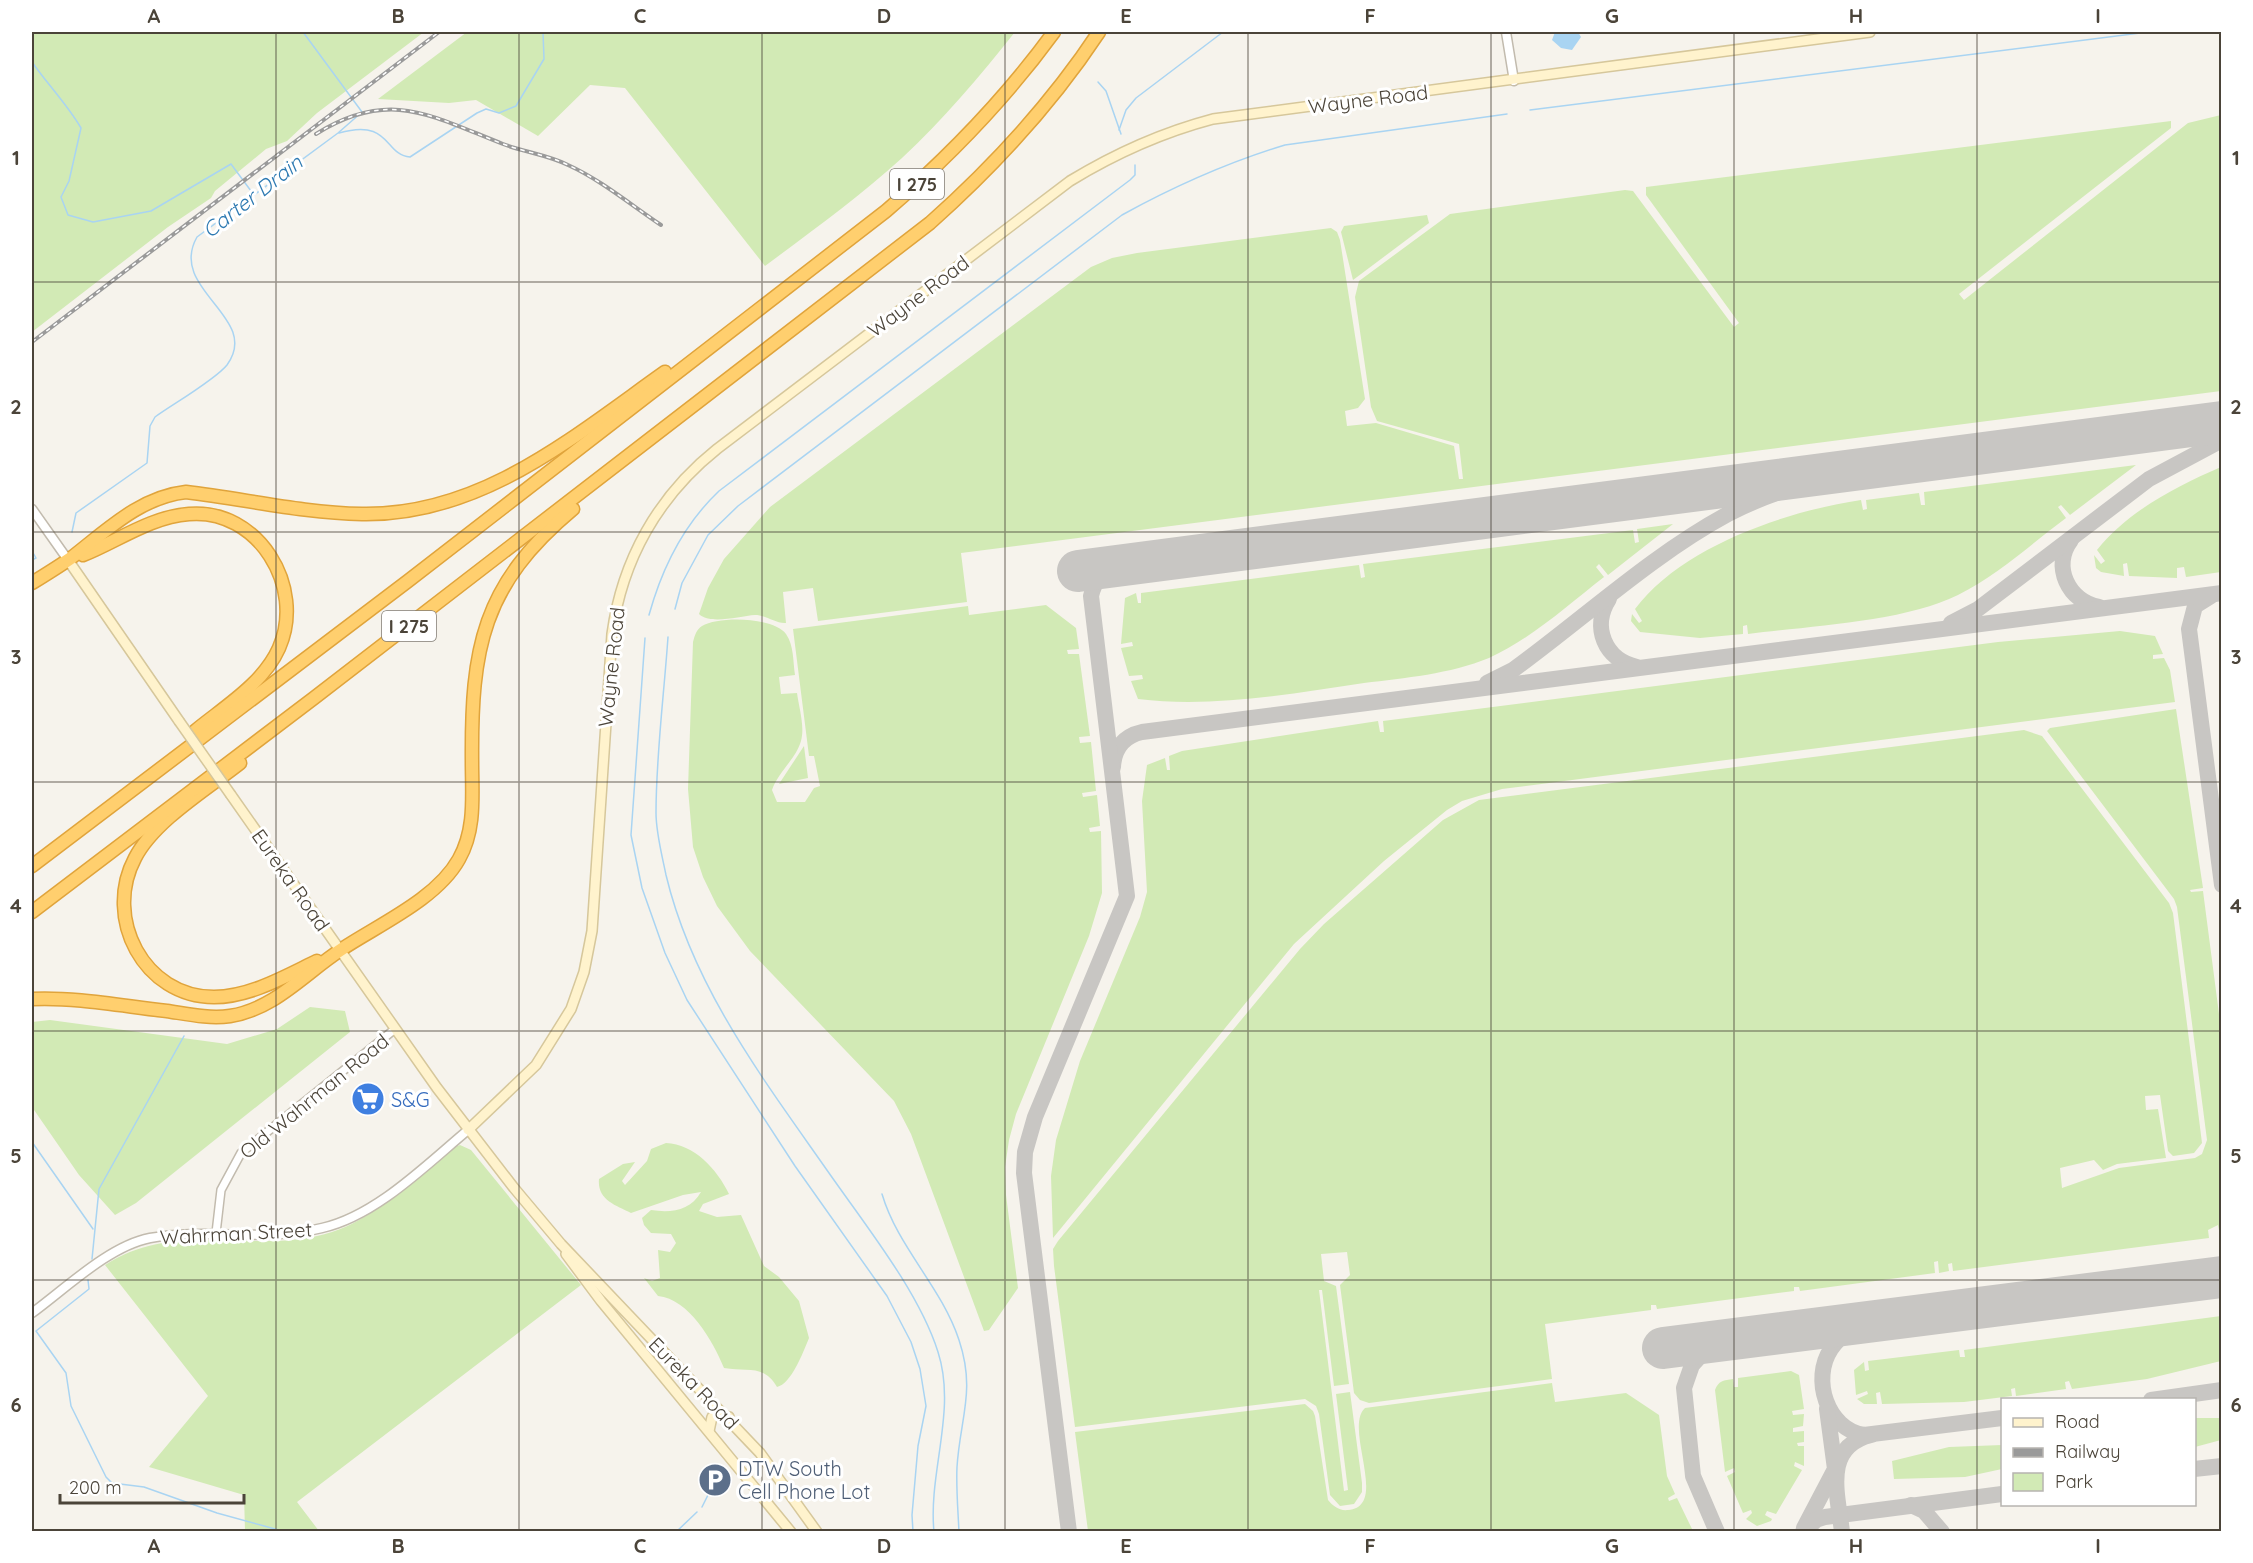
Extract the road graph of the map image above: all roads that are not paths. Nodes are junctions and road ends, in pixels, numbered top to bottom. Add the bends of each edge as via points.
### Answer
1 (1054, 32) edge
2 (1099, 32) edge
3 (1506, 32) edge
4 (1869, 32) edge
5 (1514, 81) junction
6 (758, 310) junction
7 (783, 338) junction
8 (32, 509) edge
9 (68, 561) junction
10 (32, 583) edge
11 (314, 699) junction
12 (95, 817) junction
13 (32, 866) edge
14 (32, 912) edge
15 (340, 950) junction
16 (32, 999) edge
17 (395, 1029) junction
18 (468, 1130) junction
19 (216, 1233) junction
20 (561, 1244) junction
21 (32, 1313) edge
22 (729, 1417) junction
23 (709, 1431) junction
24 (790, 1531) edge
25 (817, 1532) edge

1 - 6 highway, I 275 via 1006,93 938,165 886,211
2 - 7 highway, I 275 via 1038,114 977,180 930,223
3 - 5 street
4 - 5 main road, Wayne Road
5 - 18 main road, Wayne Road via 1213,119 1169,130 1133,145 1049,195 683,479 639,542 622,584 614,621 592,931 578,993 554,1041 536,1065
6 - 9 highway via 547,456 471,494 401,511 363,514 186,492 141,506
6 - 12 highway, I 275
7 - 11 highway, I 275
7 - 15 highway via 723,392 572,510 523,557 490,612 476,661 472,819 459,859 435,888
8 - 9 street, Eureka Road
9 - 10 highway
9 - 12 highway via 161,519 192,513 216,516 239,525 259,541 280,574 287,607 285,631 267,668
9 - 15 main road, Eureka Road, bridge
11 - 14 highway, I 275
11 - 15 highway via 145,842 130,869 124,917 127,933 143,961 170,985 196,995 230,996 252,990
12 - 13 highway, I 275
15 - 16 highway via 267,1004 226,1016
15 - 17 main road, Eureka Road
17 - 18 main road, Eureka Road
17 - 19 street, Old Wahrman Road via 241,1153 221,1190
18 - 19 street, Wahrman Street via 359,1214 323,1228 268,1235
18 - 20 main road, Eureka Road
19 - 21 street, Wahrman Street via 149,1238 132,1244 115,1252
20 - 22 main road, Eureka Road
20 - 23 main road, Eureka Road via 583,1279
22 - 23 main road via 712,1417
22 - 25 main road, Eureka Road via 784,1483
23 - 24 main road, Eureka Road

